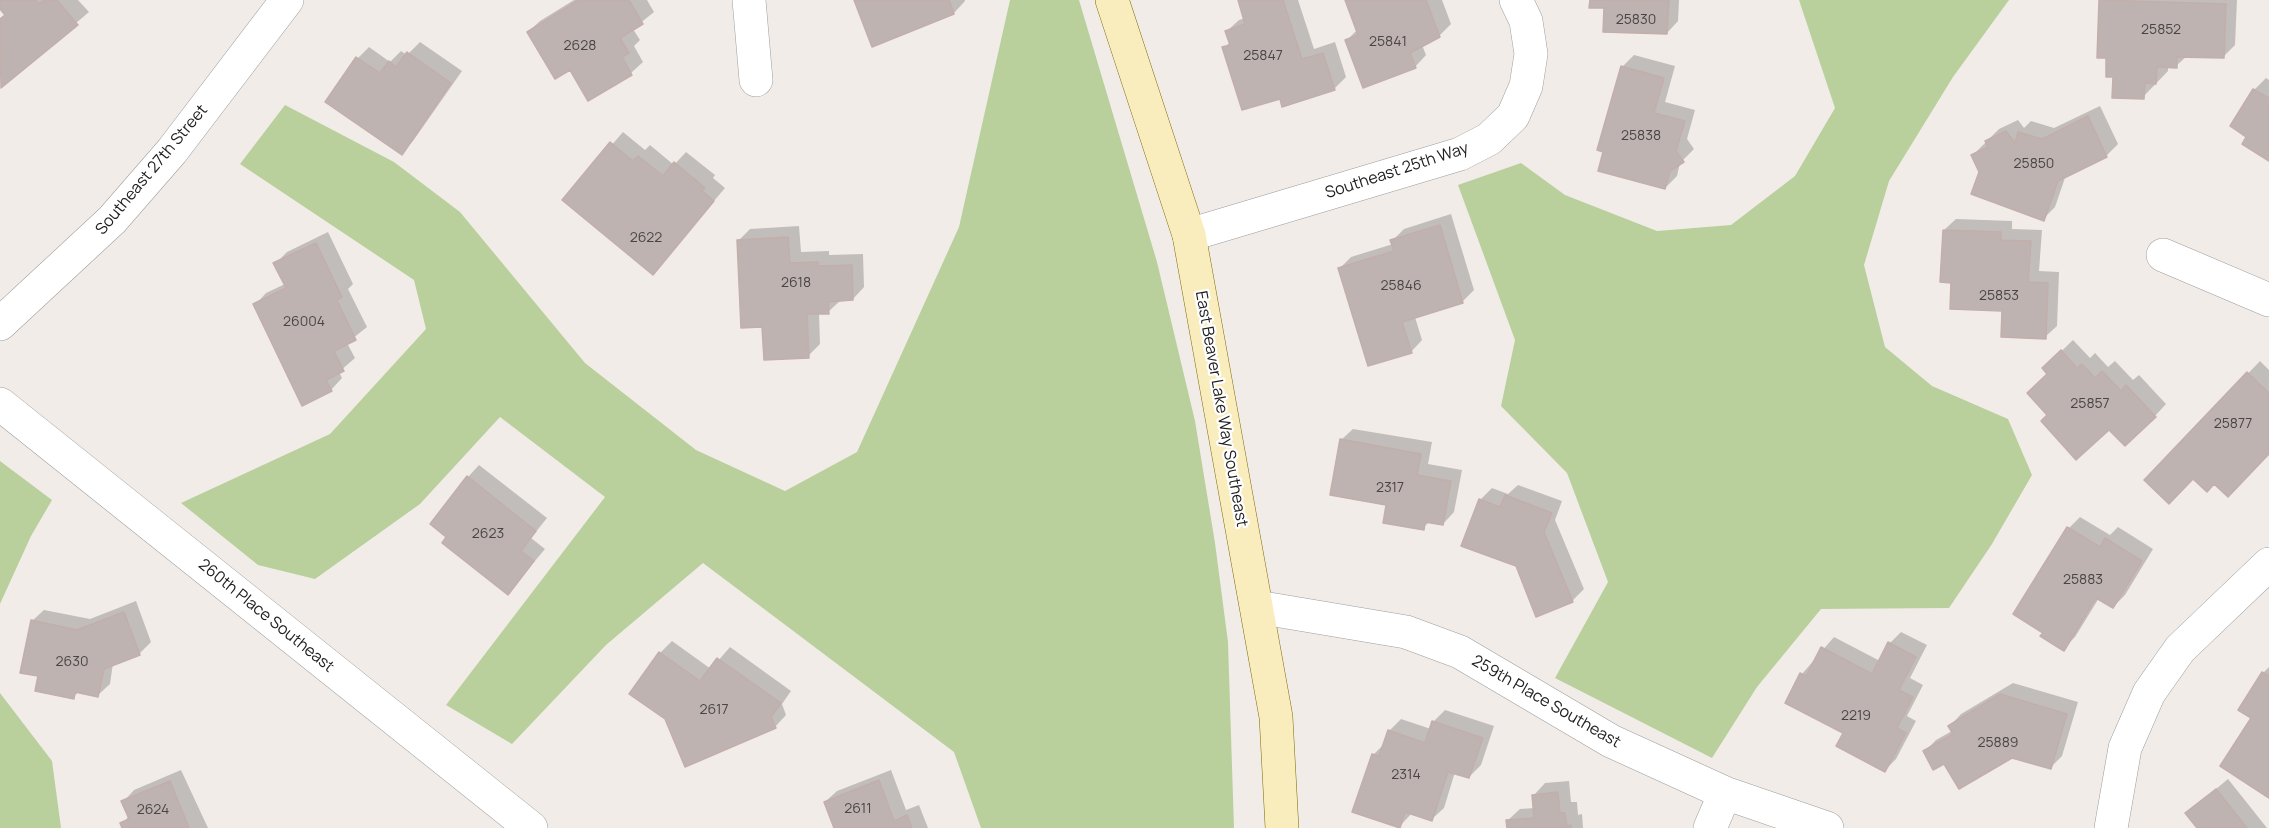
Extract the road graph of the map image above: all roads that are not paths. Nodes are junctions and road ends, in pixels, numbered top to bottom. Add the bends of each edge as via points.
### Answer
1 (287, 0) edge
2 (749, 0) edge
3 (1112, 0) edge
4 (1516, 0) edge
5 (756, 80) dead end
6 (1189, 235) junction
7 (2163, 255) dead end
8 (2269, 300) edge
9 (0, 324) edge
10 (0, 404) edge
11 (2269, 564) edge
12 (1257, 607) junction
13 (1725, 793) junction
14 (531, 828) edge
15 (1282, 828) edge
16 (1710, 828) edge
17 (1827, 828) edge
18 (2111, 828) edge

1 - 9 street, Southeast 27th Street via 172,151 112,220
2 - 5 street
3 - 6 street, East Beaver Lake Way Southeast
4 - 6 street, Southeast 25th Way via 1526,21 1531,54 1526,86 1514,116 1489,139 1460,154
6 - 12 street, East Beaver Lake Way Southeast
7 - 8 street
10 - 14 street, 260th Place Southeast
11 - 18 street via 2180,649 2149,693 2125,748
12 - 13 street, 259th Place Southeast via 1406,632 1460,652 1611,741
12 - 15 street, East Beaver Lake Way Southeast via 1276,717
13 - 16 street
13 - 17 street, 259th Place Southeast

